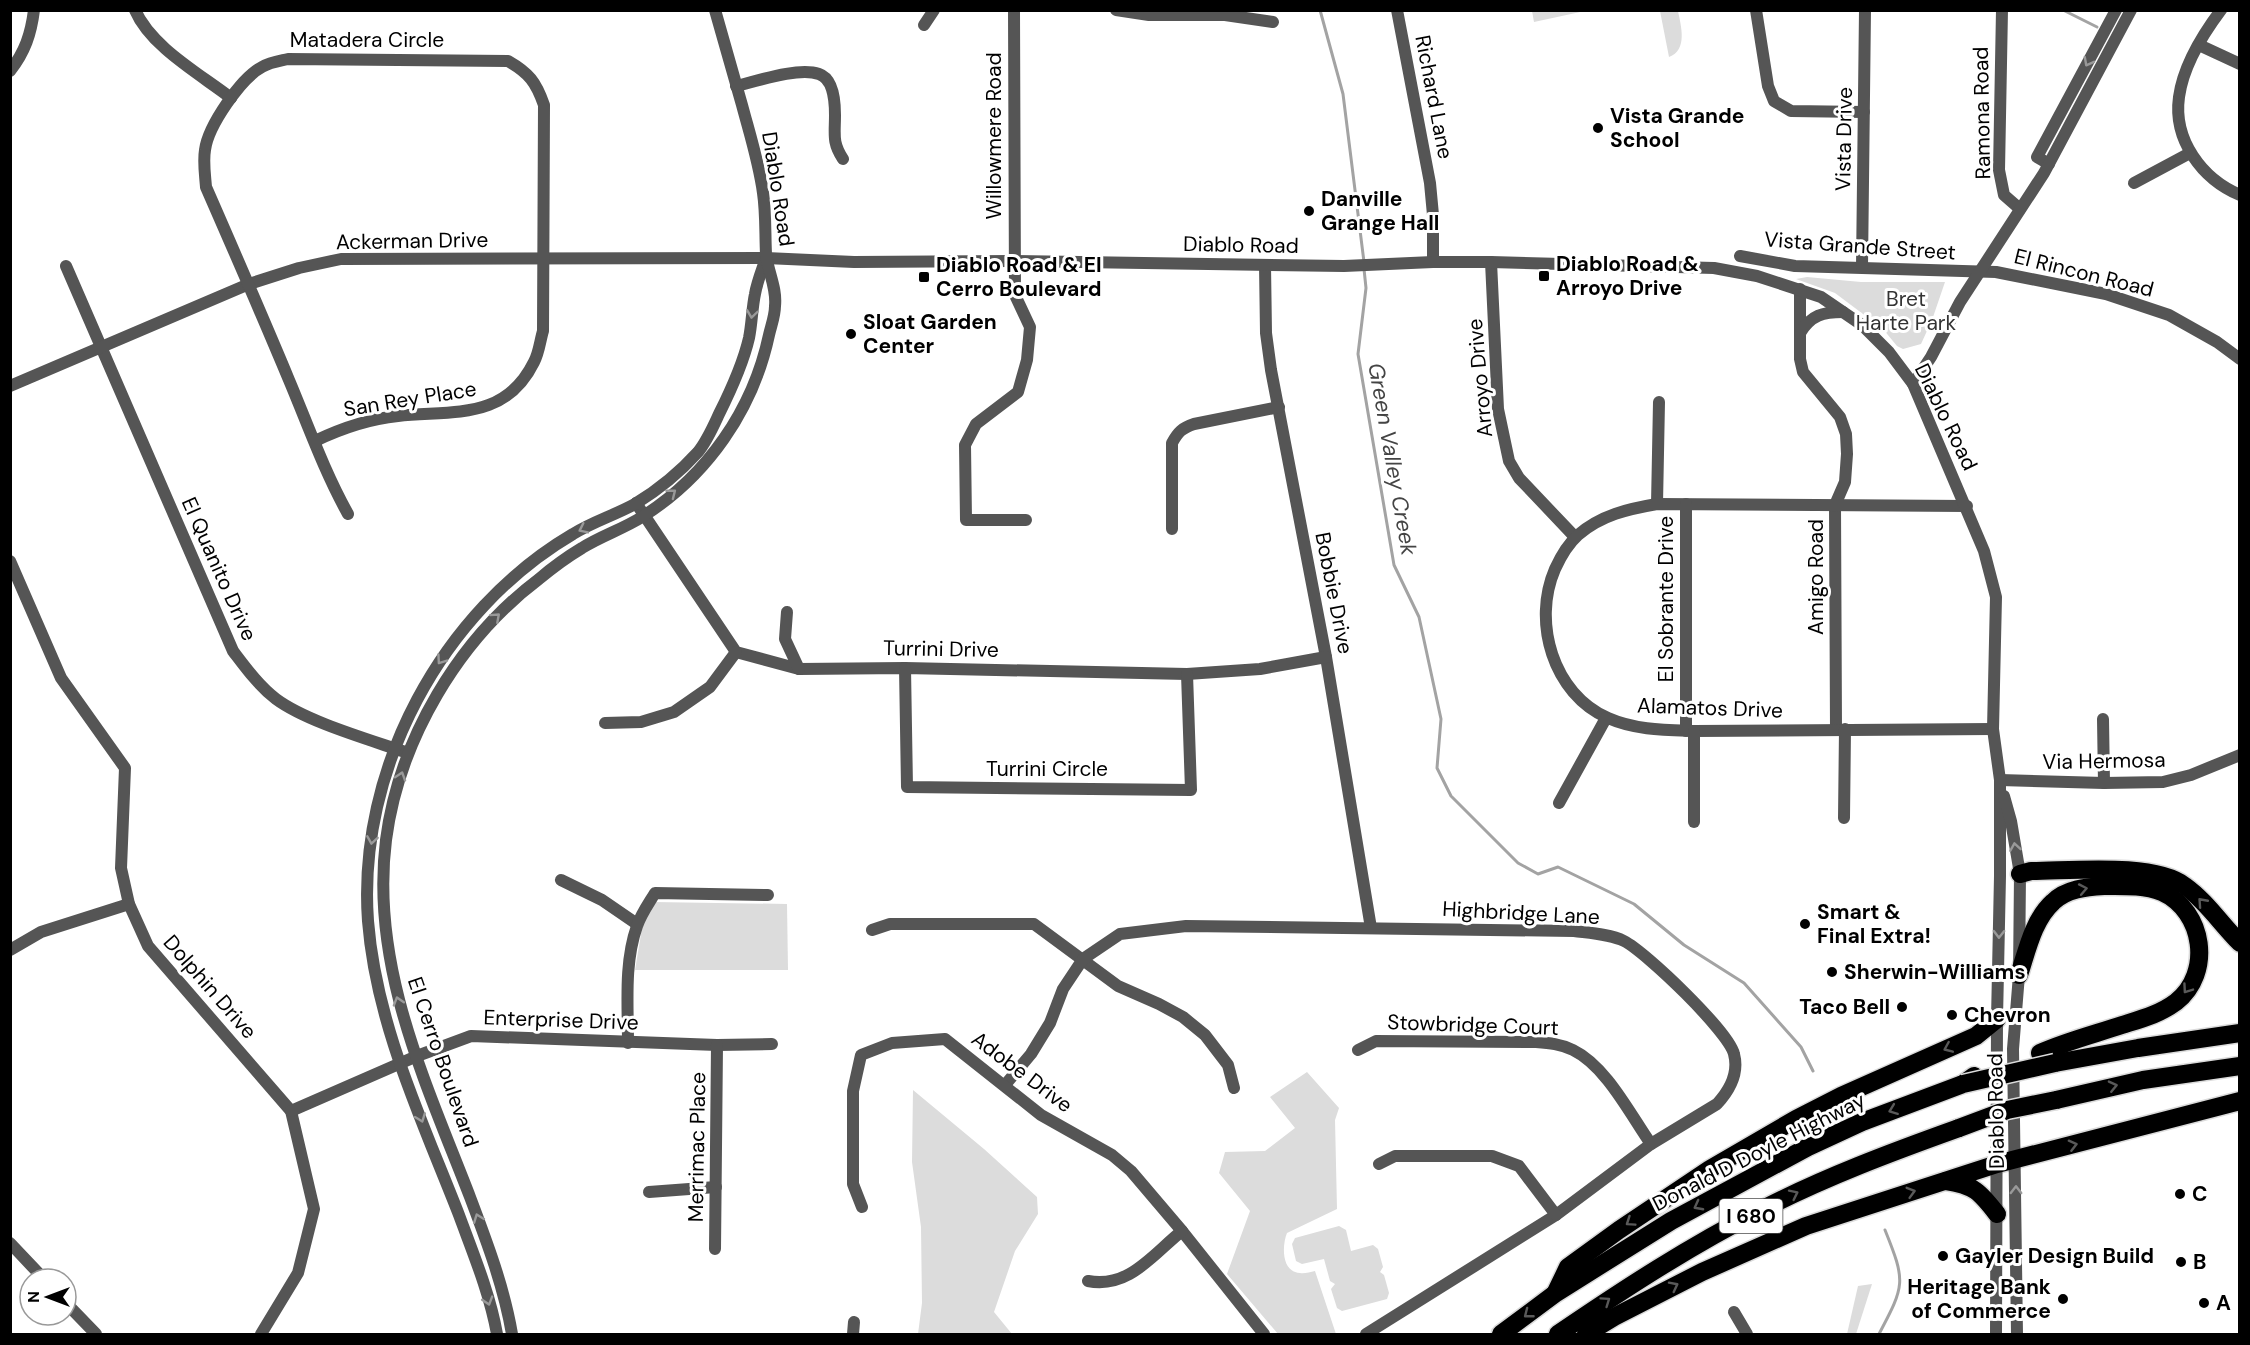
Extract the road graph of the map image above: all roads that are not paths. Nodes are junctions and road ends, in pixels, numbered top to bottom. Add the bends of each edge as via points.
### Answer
1 (34, 10) edge
2 (135, 10) edge
3 (715, 10) edge
4 (934, 10) edge
5 (1014, 10) edge
6 (1116, 10) edge
7 (1397, 10) edge
8 (1756, 10) edge
9 (1865, 10) edge
10 (2002, 10) edge
11 (2116, 10) edge
12 (2131, 10) edge
13 (2221, 10) edge
14 (1274, 22) dead end
15 (924, 25) dead end
16 (2199, 45) junction
17 (2240, 64) edge
18 (10, 71) edge
19 (736, 86) junction
20 (231, 98) junction
21 (1864, 112) junction
22 (2190, 153) junction
23 (843, 159) dead end
24 (2049, 164) junction
25 (2134, 183) dead end
26 (2240, 195) edge
27 (2019, 208) junction
28 (1740, 256) dead end
29 (542, 258) junction
30 (766, 258) junction
31 (1013, 261) junction
32 (1433, 262) junction
33 (1491, 262) junction
34 (1265, 265) junction
35 (66, 266) dead end
36 (1863, 267) junction
37 (1979, 272) junction
38 (249, 284) junction
39 (1800, 290) junction
40 (1843, 312) junction
41 (1800, 333) junction
42 (99, 347) junction
43 (2240, 359) edge
44 (1913, 384) junction
45 (10, 386) edge
46 (1659, 402) dead end
47 (1279, 406) junction
48 (315, 441) junction
49 (636, 503) junction
50 (1658, 504) junction
51 (1686, 504) junction
52 (1835, 505) junction
53 (1967, 506) junction
54 (348, 514) dead end
55 (643, 516) junction
56 (1026, 519) dead end
57 (1172, 529) dead end
58 (1575, 537) junction
59 (10, 561) edge
60 (787, 612) dead end
61 (736, 652) junction
62 (1326, 657) junction
63 (905, 668) junction
64 (799, 669) junction
65 (1187, 674) junction
66 (1606, 718) junction
67 (2103, 719) dead end
68 (605, 723) dead end
69 (1840, 729) junction
70 (1993, 729) junction
71 (1690, 731) junction
72 (395, 749) junction
73 (408, 753) junction
74 (2240, 755) edge
75 (2000, 780) junction
76 (2103, 783) junction
77 (1559, 803) dead end
78 (1844, 818) dead end
79 (1695, 822) dead end
80 (2019, 874) junction
81 (2000, 876) junction
82 (561, 880) dead end
83 (768, 894) dead end
84 (129, 904) junction
85 (637, 924) junction
86 (1371, 928) junction
87 (872, 930) dead end
88 (2240, 943) edge
89 (10, 950) edge
90 (1083, 959) junction
91 (2019, 975) junction
92 (1997, 1018) junction
93 (2232, 1034) edge
94 (628, 1043) junction
95 (772, 1044) dead end
96 (717, 1045) junction
97 (1358, 1050) dead end
98 (417, 1056) junction
99 (2048, 1058) junction
100 (400, 1063) junction
101 (2235, 1066) edge
102 (1005, 1085) junction
103 (1234, 1088) dead end
104 (2240, 1101) edge
105 (291, 1111) junction
106 (1651, 1144) junction
107 (2016, 1159) junction
108 (1379, 1164) dead end
109 (1997, 1164) junction
110 (1946, 1181) junction
111 (716, 1187) junction
112 (649, 1192) dead end
113 (862, 1207) dead end
114 (1997, 1214) junction
115 (1556, 1215) junction
116 (1182, 1230) junction
117 (10, 1243) edge
118 (715, 1249) dead end
119 (33, 1267) edge
120 (1088, 1281) dead end
121 (1556, 1293) junction
122 (1734, 1312) dead end
123 (78, 1316) edge
124 (96, 1335) edge
125 (261, 1335) edge
126 (497, 1335) edge
127 (512, 1335) edge
128 (1264, 1335) edge
129 (1366, 1335) edge
130 (1501, 1335) edge
131 (1558, 1335) edge
132 (1586, 1335) edge
133 (1747, 1335) edge
134 (1996, 1335) edge
135 (2018, 1335) edge

1 - 18 street via 25,50
2 - 20 street via 140,22 160,44
3 - 19 street, Diablo Road
4 - 15 street
5 - 31 street, Willowmere Road
6 - 14 street via 1149,15 1225,15
7 - 32 street, Richard Lane via 1430,183
8 - 21 street via 1774,101 1791,111
9 - 21 street, Vista Drive
10 - 27 street, Ramona Road via 1999,170 2004,195
11 -> 24 street via 2037,157
12 - 24 street
13 - 16 street
16 - 17 street
16 - 22 street via 2179,98 2179,119
19 - 23 street via 786,74 819,74 832,89 834,146
19 - 30 street, Diablo Road via 758,162 764,197
20 - 29 street, Matadera Circle via 261,67 288,59 508,61 537,84 544,105
20 - 38 street, Matadera Circle via 209,134 204,170 206,186
21 - 36 street, Vista Drive
22 - 25 street
22 - 26 street via 2214,180
24 - 27 street
27 - 37 street
28 - 36 street, Vista Grande Street via 1795,266
29 - 30 street, Ackerman Drive
29 - 38 street, Ackerman Drive via 341,259
29 - 48 street, San Rey Place via 543,331 535,360 521,384 503,400 479,410 364,421
30 - 31 street, Diablo Road
30 -> 49 street, El Cerro Boulevard via 755,291 748,340 711,432 700,450 671,479
55 -> 30 street, El Cerro Boulevard via 704,464 731,429 749,396 776,305
31 - 34 street, Diablo Road
31 - 56 street, Willowmere Road via 1015,295 1030,327 1027,360 1018,392 976,423 965,445 966,519
32 - 33 street, Diablo Road
32 - 34 street, Diablo Road
33 - 39 street, Diablo Road via 1714,268
33 - 58 street, Arroyo Drive via 1498,409 1509,461 1519,478
34 - 47 street, Bobbie Drive via 1266,333
35 - 42 street, El Quanito Drive
36 - 37 street, Vista Grande Street
37 - 43 street, El Rincon Road via 2096,292 2154,309 2217,342
37 - 44 street
38 - 42 street, Ackerman Drive
38 - 48 street, Matadera Circle
39 - 40 street, Diablo Road via 1821,297
39 - 41 street, Amigo Road
40 - 41 street via 1812,317
40 - 44 street, Diablo Road via 1889,352
41 - 52 street, Amigo Road via 1803,372 1840,417 1846,434 1845,482
42 - 45 street, Ackerman Drive
42 - 72 street, El Quanito Drive via 233,651 256,681 277,699 302,713
44 - 53 street, Diablo Road
46 - 50 street
47 - 57 street via 1194,424 1178,433 1172,443
47 - 62 street, Bobbie Drive
48 - 54 street, Matadera Circle
49 - 55 street
49 -> 72 street, El Cerro Boulevard via 572,534 525,568 475,614 418,696
50 - 51 street, Alamatos Drive
50 - 58 street, Alamatos Drive via 1620,511 1593,523
51 - 52 street, Alamatos Drive
51 - 71 street, El Sobrante Drive
52 - 53 street, Alamatos Drive
52 - 69 street, Amigo Road
53 - 70 street, Diablo Road via 1996,597
55 - 61 street
73 -> 55 street, El Cerro Boulevard via 432,704 487,626 535,581 581,548
58 - 66 street, Alamatos Drive via 1552,577 1546,601 1547,639 1554,661 1575,694
59 - 84 street, Dolphin Drive via 61,678 125,768 121,868
60 - 64 street via 785,639
61 - 64 street, Turrini Drive
61 - 68 street via 710,687 674,712 641,722
62 - 65 street, Turrini Drive via 1260,669
62 - 86 street, Bobbie Drive
63 - 64 street, Turrini Drive
63 - 65 street, Turrini Drive
63 - 65 street, Turrini Circle via 907,787 1191,790
66 - 71 street, Alamatos Drive via 1628,726
66 - 77 street
67 - 76 street
69 - 70 street, Alamatos Drive
69 - 71 street, Alamatos Drive
69 - 78 street, Amigo Road
70 - 75 street, Diablo Road
71 - 79 street, El Sobrante Drive
72 - 73 street, El Quanito Drive
72 -> 100 street, El Cerro Boulevard via 380,794 371,842 368,918 379,991
98 -> 73 street, El Cerro Boulevard via 397,998 383,893 386,841
74 - 76 street, Via Hermosa via 2178,779
75 - 76 street, Via Hermosa
80 -> 75 street, Diablo Road
75 - 81 street, Diablo Road
80 - 81 street
88 -> 80 highway via 2199,898 2170,877 2137,870
80 - 91 street, Diablo Road
81 -> 92 street, Diablo Road
82 - 85 street via 602,900
83 - 85 street via 655,893
84 - 89 street via 41,932
84 - 105 street, Dolphin Drive via 148,946
85 - 94 street via 628,976
86 - 90 street, Highbridge Lane via 1186,926 1120,934
86 - 106 street, Highbridge Lane via 1574,931 1624,941 1646,957 1719,1029 1731,1047 1735,1066 1730,1087 1717,1104
87 - 90 street via 890,924 1034,924
90 - 102 street, Highbridge Lane via 1063,989 1050,1023 1031,1054
90 - 103 street via 1118,986 1183,1017 1205,1035 1228,1065
91 -> 99 highway via 2044,911 2054,901 2079,889 2139,887 2163,893 2186,910 2198,936 2195,977 2178,1000 2152,1015
91 - 107 street, Diablo Road via 2013,1049
92 - 109 street, Diablo Road
92 -> 121 highway via 1976,1036 1841,1096 1710,1169 1568,1267
93 - 99 highway, Donald D Doyle Highway / I 680
94 - 96 street, Enterprise Drive
94 - 98 street, Enterprise Drive via 471,1036
95 - 96 street, Enterprise Drive
96 - 111 street, Merrimac Place
97 - 106 street, Stowbridge Court via 1376,1041 1536,1042 1570,1048 1601,1072
98 - 100 street, Enterprise Drive
127 -> 98 street, El Cerro Boulevard via 491,1251
99 -> 121 highway, Donald D Doyle Highway / I 680, bridge via 1969,1079 1808,1147 1671,1221
100 - 105 street, Enterprise Drive
100 -> 126 street, El Cerro Boulevard via 475,1258
131 -> 101 highway, I 680, bridge via 1685,1251 1761,1210 1899,1149 2007,1110 2143,1080
102 - 113 street, Adobe Drive via 945,1040 892,1043 861,1055 853,1092 853,1184
102 - 116 street, Adobe Drive via 1041,1115 1118,1160
107 -> 104 highway
105 - 125 street, Dolphin Drive via 314,1209 298,1274
106 - 115 street, Highbridge Lane
107 - 109 highway
135 -> 107 street, Diablo Road
108 - 115 street via 1395,1156 1492,1156 1519,1166
109 - 110 highway
109 - 114 street, Diablo Road
110 - 114 highway via 1966,1184
132 -> 110 highway via 1665,1290 1777,1238
111 - 112 street
111 - 118 street, Merrimac Place
114 - 134 street, Diablo Road
115 - 129 street, Highbridge Lane
116 - 120 street via 1128,1277 1101,1284
116 - 128 street, Adobe Drive
117 - 119 street
121 -> 130 highway, Donald D Doyle Highway / I 680
122 - 133 street
123 - 124 street

